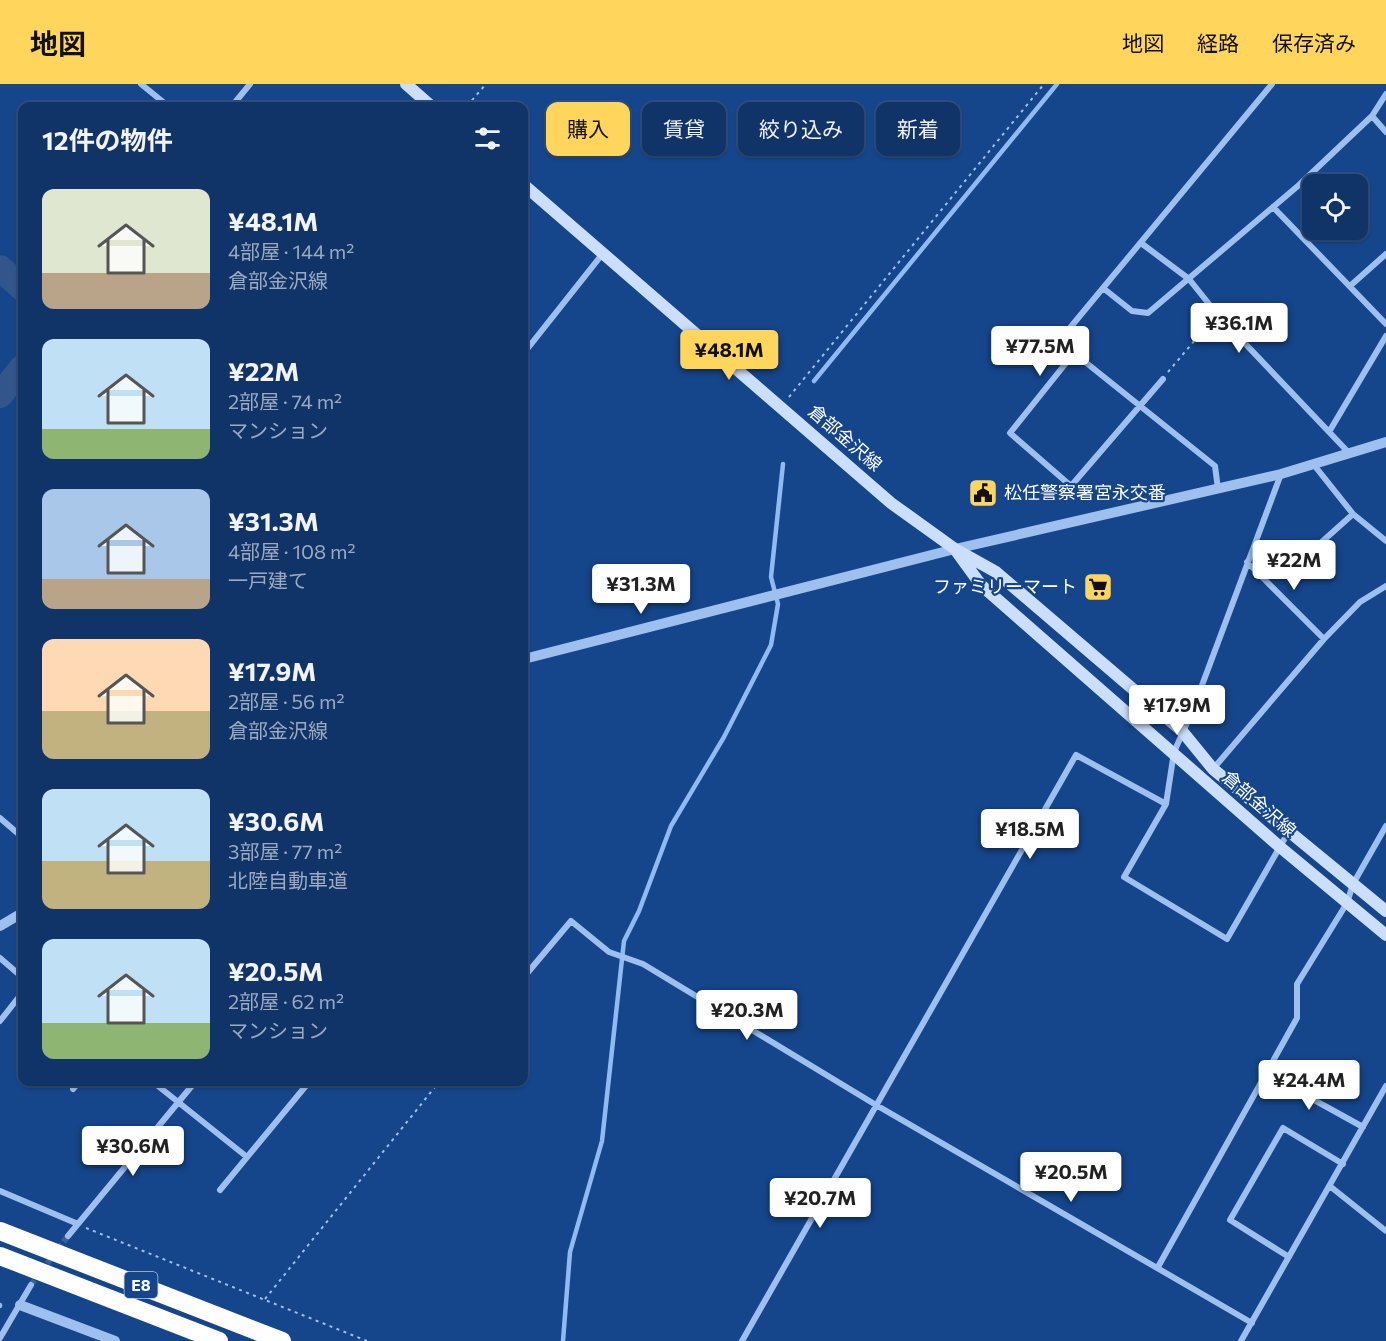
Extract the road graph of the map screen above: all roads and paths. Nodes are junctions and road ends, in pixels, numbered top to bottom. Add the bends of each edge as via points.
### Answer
1 (141, 84) edge
2 (250, 84) edge
3 (406, 84) edge
4 (486, 84) edge
5 (1044, 84) edge
6 (1272, 84) edge
7 (1386, 94) edge
8 (163, 102) edge
9 (235, 102) edge
10 (426, 102) edge
11 (470, 102) edge
12 (1372, 116) junction
13 (1386, 132) edge
14 (528, 188) edge
15 (1273, 207) junction
16 (1141, 243) junction
17 (604, 252) junction
18 (1386, 254) edge
19 (1189, 279) junction
20 (1350, 286) junction
21 (1103, 288) junction
22 (1217, 314) junction
23 (1386, 324) edge
24 (1069, 329) dead end
25 (1386, 336) edge
26 (528, 348) edge
27 (1163, 379) joint
28 (781, 406) junction
29 (1139, 407) junction
30 (1329, 432) junction
31 (1386, 442) edge
32 (1350, 453) junction
33 (1314, 465) junction
34 (1281, 474) junction
35 (1218, 489) junction
36 (1353, 514) junction
37 (1386, 541) edge
38 (955, 549) junction
39 (1246, 562) junction
40 (1262, 576) junction
41 (1386, 586) edge
42 (1324, 639) junction
43 (528, 658) edge
44 (1182, 731) junction
45 (1173, 752) junction
46 (1213, 769) junction
47 (1166, 804) junction
48 (0, 818) edge
49 (1386, 825) edge
50 (1290, 830) junction
51 (18, 834) edge
52 (1280, 847) junction
53 (1353, 884) junction
54 (1347, 903) junction
55 (1386, 911) edge
56 (18, 915) edge
57 (0, 926) edge
58 (1386, 935) edge
59 (0, 958) edge
60 (528, 972) edge
61 (18, 974) edge
62 (18, 998) edge
63 (0, 1021) edge
64 (1267, 1074) junction
65 (76, 1086) edge
66 (158, 1086) edge
67 (192, 1086) edge
68 (306, 1086) edge
69 (436, 1086) edge
70 (1386, 1086) edge
71 (73, 1089) dead end
72 (178, 1102) junction
73 (876, 1105) junction
74 (1364, 1127) junction
75 (247, 1157) junction
76 (1343, 1164) junction
77 (1330, 1187) junction
78 (220, 1190) dead end
79 (0, 1191) edge
80 (78, 1224) junction
81 (0, 1231) edge
82 (1386, 1231) edge
83 (68, 1236) tunnel mouth
84 (0, 1256) edge
85 (1289, 1257) junction
86 (1158, 1267) junction
87 (32, 1285) tunnel mouth
88 (265, 1299) junction
89 (20, 1305) junction
90 (1251, 1323) junction
91 (0, 1338) edge
92 (115, 1341) edge
93 (219, 1341) edge
94 (282, 1341) edge
95 (367, 1341) edge
96 (741, 1341) edge
97 (1241, 1341) edge

1 - 8 street
2 - 9 street
3 - 10 main road
4 - 11 path
5 - 28 path
6 - 16 street
7 - 12 street
12 - 13 street
12 - 15 street
14 - 17 main road, 倉部金沢線
15 - 19 street
15 - 20 street
16 - 19 street
16 - 21 street
17 - 26 street
17 - 28 main road, 倉部金沢線
18 - 20 street
19 - 21 street via 1148,313 1132,311
19 - 22 street
20 - 23 street
21 - 24 street
22 - 27 path
22 - 30 street
25 - 30 street
27 - 29 street
28 - 38 main road, 倉部金沢線 via 891,503
29 - 29 street via 1074,353 1010,433 1071,486
29 - 35 street via 1215,466
30 - 32 street
31 - 32 street
32 - 33 street
33 - 34 street
33 - 36 street
34 - 35 street
34 - 39 street
35 - 38 street
36 - 37 street
36 - 40 street via 1315,548 1295,574
38 - 43 street
38 - 44 main road, 倉部金沢線 via 996,572
38 - 45 main road, 倉部金沢線 via 981,585
39 - 40 street
39 - 44 street
40 - 42 street
41 - 42 street via 1360,602
42 - 46 street
44 - 45 street
44 - 46 main road, 倉部金沢線
45 - 47 street
45 - 52 main road, 倉部金沢線
46 - 50 main road, 倉部金沢線
47 - 52 street via 1124,877 1227,939
47 - 73 street via 1076,755
48 - 51 street
49 - 53 street
50 - 52 street
50 - 53 main road, 倉部金沢線
52 - 54 main road, 倉部金沢線
53 - 54 street
53 - 55 main road, 倉部金沢線
54 - 58 main road, 倉部金沢線
54 - 64 street via 1297,984 1297,1018
56 - 57 street
59 - 61 street
60 - 73 street via 570,921 609,952 643,964
62 - 63 street
64 - 74 street
64 - 86 street
65 - 71 street
66 - 72 street
67 - 72 street
68 - 75 street
69 - 88 path
70 - 74 street
72 - 75 street
72 - 80 street
73 - 86 street
73 - 96 street
74 - 76 street
75 - 78 street
76 - 77 street
76 - 85 street via 1283,1128 1230,1220
77 - 82 street
77 - 85 street
79 - 80 street
80 - 83 street
80 - 88 path
81 - 94 highway, E8
84 - 93 highway, E8
85 - 90 street
86 - 90 street
87 - 89 street
88 - 95 path
89 - 91 street
89 - 92 street
90 - 97 street

